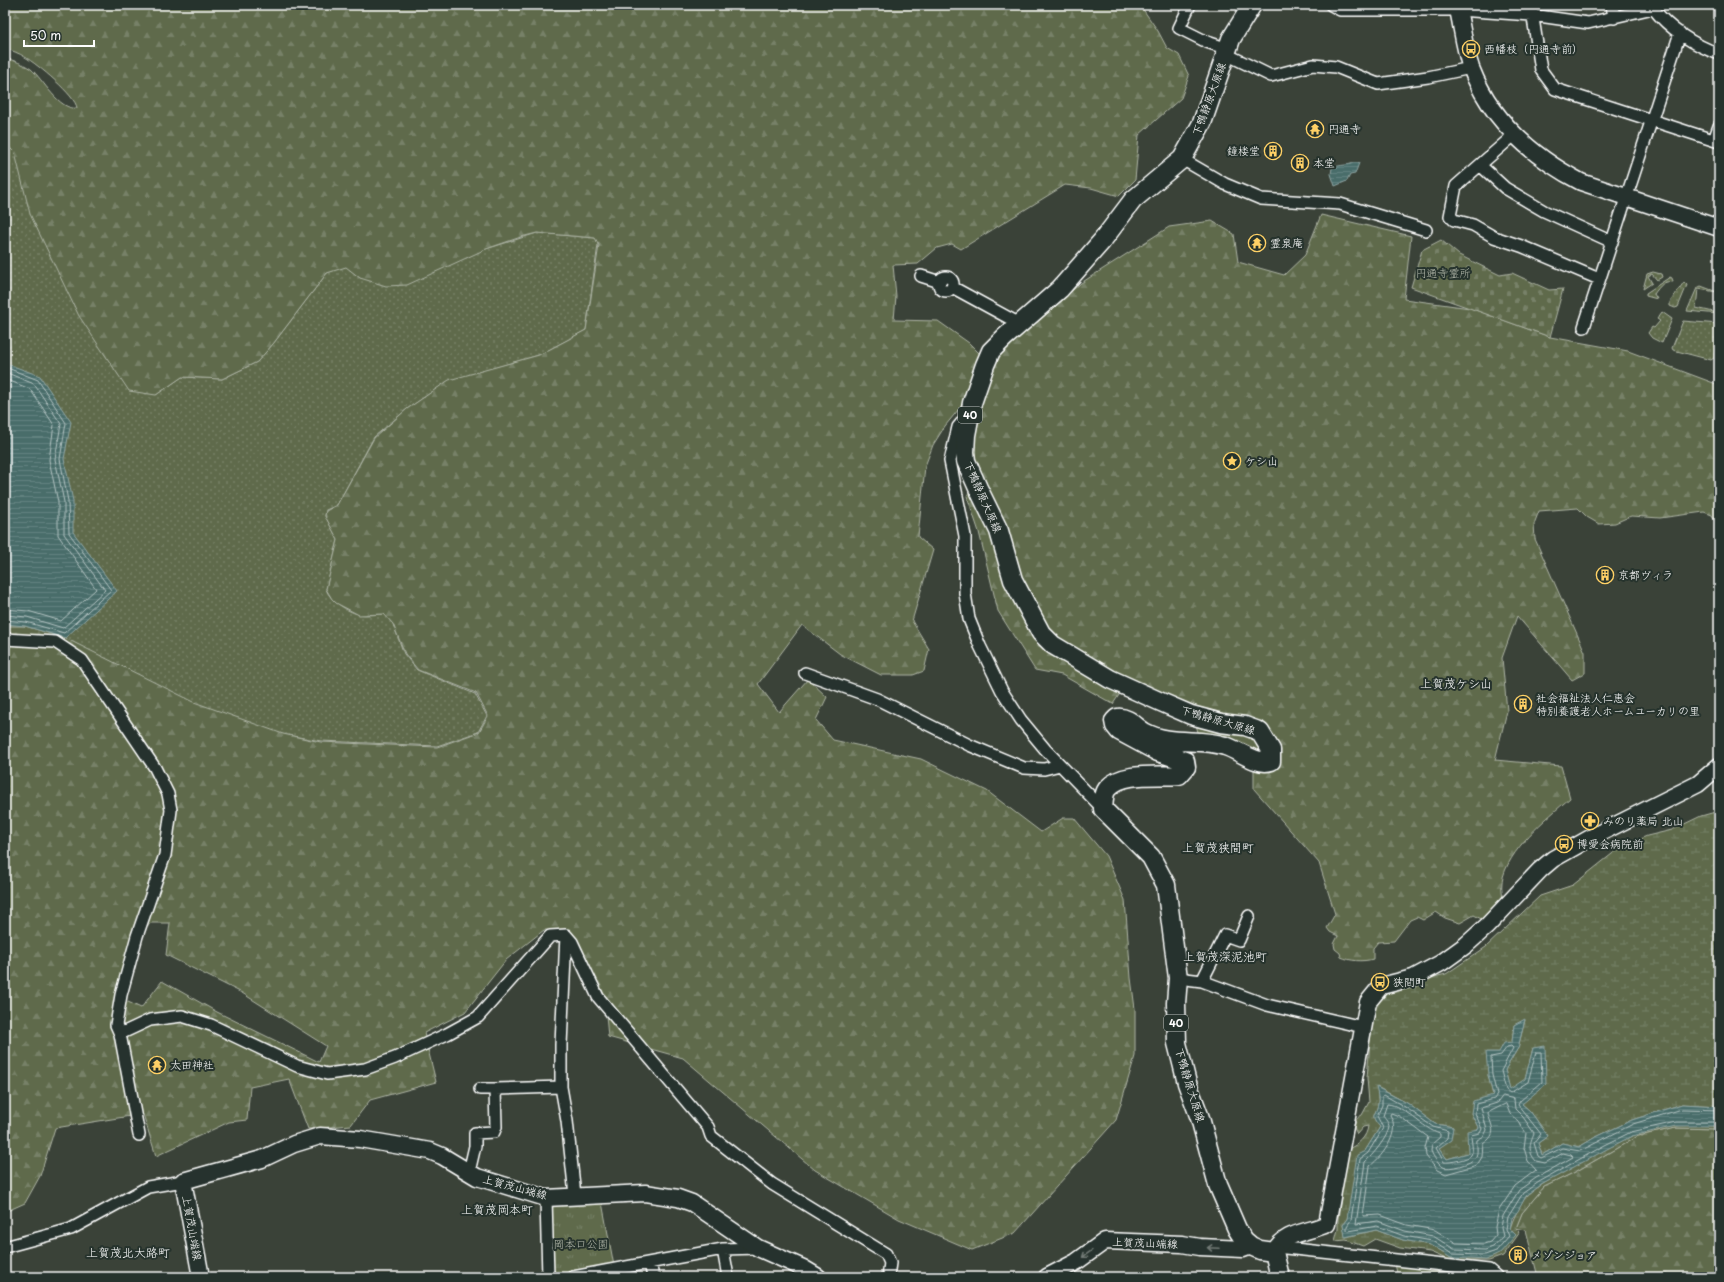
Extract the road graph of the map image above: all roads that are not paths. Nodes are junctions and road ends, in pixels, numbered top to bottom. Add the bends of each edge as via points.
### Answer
1 (1190, 5) edge
2 (1252, 5) edge
3 (1331, 5) edge
4 (1612, 5) edge
5 (1359, 7) edge
6 (1458, 7) edge
7 (1656, 7) edge
8 (1531, 10) edge
9 (1614, 18) junction
10 (1680, 33) junction
11 (1227, 51) junction
12 (1719, 54) edge
13 (1471, 68) junction
14 (1651, 120) junction
15 (1719, 126) edge
16 (1514, 135) junction
17 (1717, 141) edge
18 (1182, 159) junction
19 (1480, 165) junction
20 (1626, 197) junction
21 (1719, 228) edge
22 (1426, 230) dead end
23 (1612, 242) junction
24 (921, 276) dead end
25 (1600, 279) junction
26 (1020, 324) junction
27 (1584, 327) dead end
28 (971, 410) junction
29 (5, 639) edge
30 (806, 673) dead end
31 (1060, 765) junction
32 (1719, 766) edge
33 (1103, 809) junction
34 (1249, 916) dead end
35 (566, 935) junction
36 (1178, 978) junction
37 (1202, 981) junction
38 (1363, 1027) junction
39 (120, 1034) junction
40 (560, 1087) junction
41 (480, 1089) dead end
42 (495, 1089) junction
43 (139, 1135) dead end
44 (469, 1172) junction
45 (183, 1181) junction
46 (575, 1195) junction
47 (546, 1198) junction
48 (1252, 1246) junction
49 (5, 1247) edge
50 (758, 1248) junction
51 (1275, 1249) junction
52 (723, 1250) junction
53 (650, 1263) junction
54 (814, 1276) edge
55 (201, 1277) edge
56 (548, 1277) edge
57 (573, 1277) edge
58 (653, 1277) edge
59 (728, 1277) edge
60 (888, 1277) edge
61 (1047, 1277) edge
62 (1280, 1277) edge
63 (1497, 1277) edge

1 - 11 street via 1179,28
2 - 11 main road, 下鴨静原大原線 / 40 via 1231,39
3 - 5 street via 1340,10
4 - 9 street
5 - 6 street
6 - 8 street
6 - 13 street
7 - 9 street
7 - 10 street via 1663,21
8 - 9 street via 1588,23
8 - 14 street via 1541,70 1555,88
10 - 12 street
10 - 14 street
11 - 13 street via 1271,76 1313,65 1336,67 1378,84
11 - 18 main road, 下鴨静原大原線 / 40 via 1202,123
13 - 16 street via 1492,108
14 - 17 street
14 - 20 street
15 - 17 street
16 - 19 street
16 - 20 street via 1563,173 1581,182
18 - 22 street via 1225,184 1261,199 1340,204
18 - 26 main road, 下鴨静原大原線 / 40 via 1132,200 1102,241 1060,289
19 - 23 street via 1505,188 1544,211
19 - 25 street via 1456,186 1450,216 1454,220 1473,225 1494,237
20 - 21 street
20 - 23 street
23 - 25 street
24 - 26 street via 940,282 949,278 953,283 952,287
25 - 27 street
26 - 28 main road, 下鴨静原大原線 / 40 via 992,351
28 - 31 street via 958,427 950,461 965,536 965,593 970,619 1002,691 1022,720
28 - 33 main road, 下鴨静原大原線 / 40 via 965,443 966,461 1000,531 1014,580 1041,633 1053,645 1110,679 1191,715 1221,724 1245,726 1260,732 1271,750 1271,761 1259,761 1219,744 1175,742 1159,738 1127,720 1117,718 1114,721 1119,731 1158,752 1185,761 1186,767 1179,775 1143,775 1116,783 1108,788 1104,795
29 - 39 street via 55,642 82,660 155,768 168,794 171,810 165,855 121,995 116,1025
30 - 31 street via 877,699 969,745 1024,768 1044,769
31 - 33 street
32 - 38 street via 1698,784 1553,859 1466,945 1427,972 1381,986 1368,1002
33 - 36 main road, 下鴨静原大原線 / 40 via 1151,857 1166,885
34 - 37 street via 1239,940 1225,935
35 - 39 street via 550,936 478,1017 396,1058 365,1069 327,1074 297,1066 211,1025 182,1016 150,1020
35 - 40 street
35 - 60 street via 572,942 598,997 708,1127 711,1136 772,1184 886,1254 890,1263
36 - 37 street
36 - 48 main road, 下鴨静原大原線 / 40 via 1176,1011 1179,1053 1218,1185 1237,1229 1244,1240
37 - 38 street via 1267,1005
38 - 51 street via 1327,1224 1290,1236
39 - 43 street
40 - 42 street
40 - 46 street via 567,1122
41 - 42 street
42 - 44 street via 496,1127 494,1132 475,1133
44 - 45 street, 上賀茂山端線 via 430,1151 360,1139 320,1136 286,1147 262,1159
44 - 47 street, 上賀茂山端線 via 477,1177
45 - 49 street via 148,1187 71,1228
45 - 55 street, 上賀茂山端線
46 - 47 street, 上賀茂山端線
46 - 50 street, 上賀茂山端線 via 645,1193 678,1198 692,1203
47 - 56 street
48 - 51 main road
48 -> 61 street, 上賀茂山端線 via 1243,1249 1105,1241 1076,1262
50 - 52 street
50 - 54 street, 上賀茂山端線 via 803,1268
51 - 62 main road
51 - 63 street via 1489,1270
52 - 53 street
52 - 59 street
53 - 57 street
53 - 58 street

